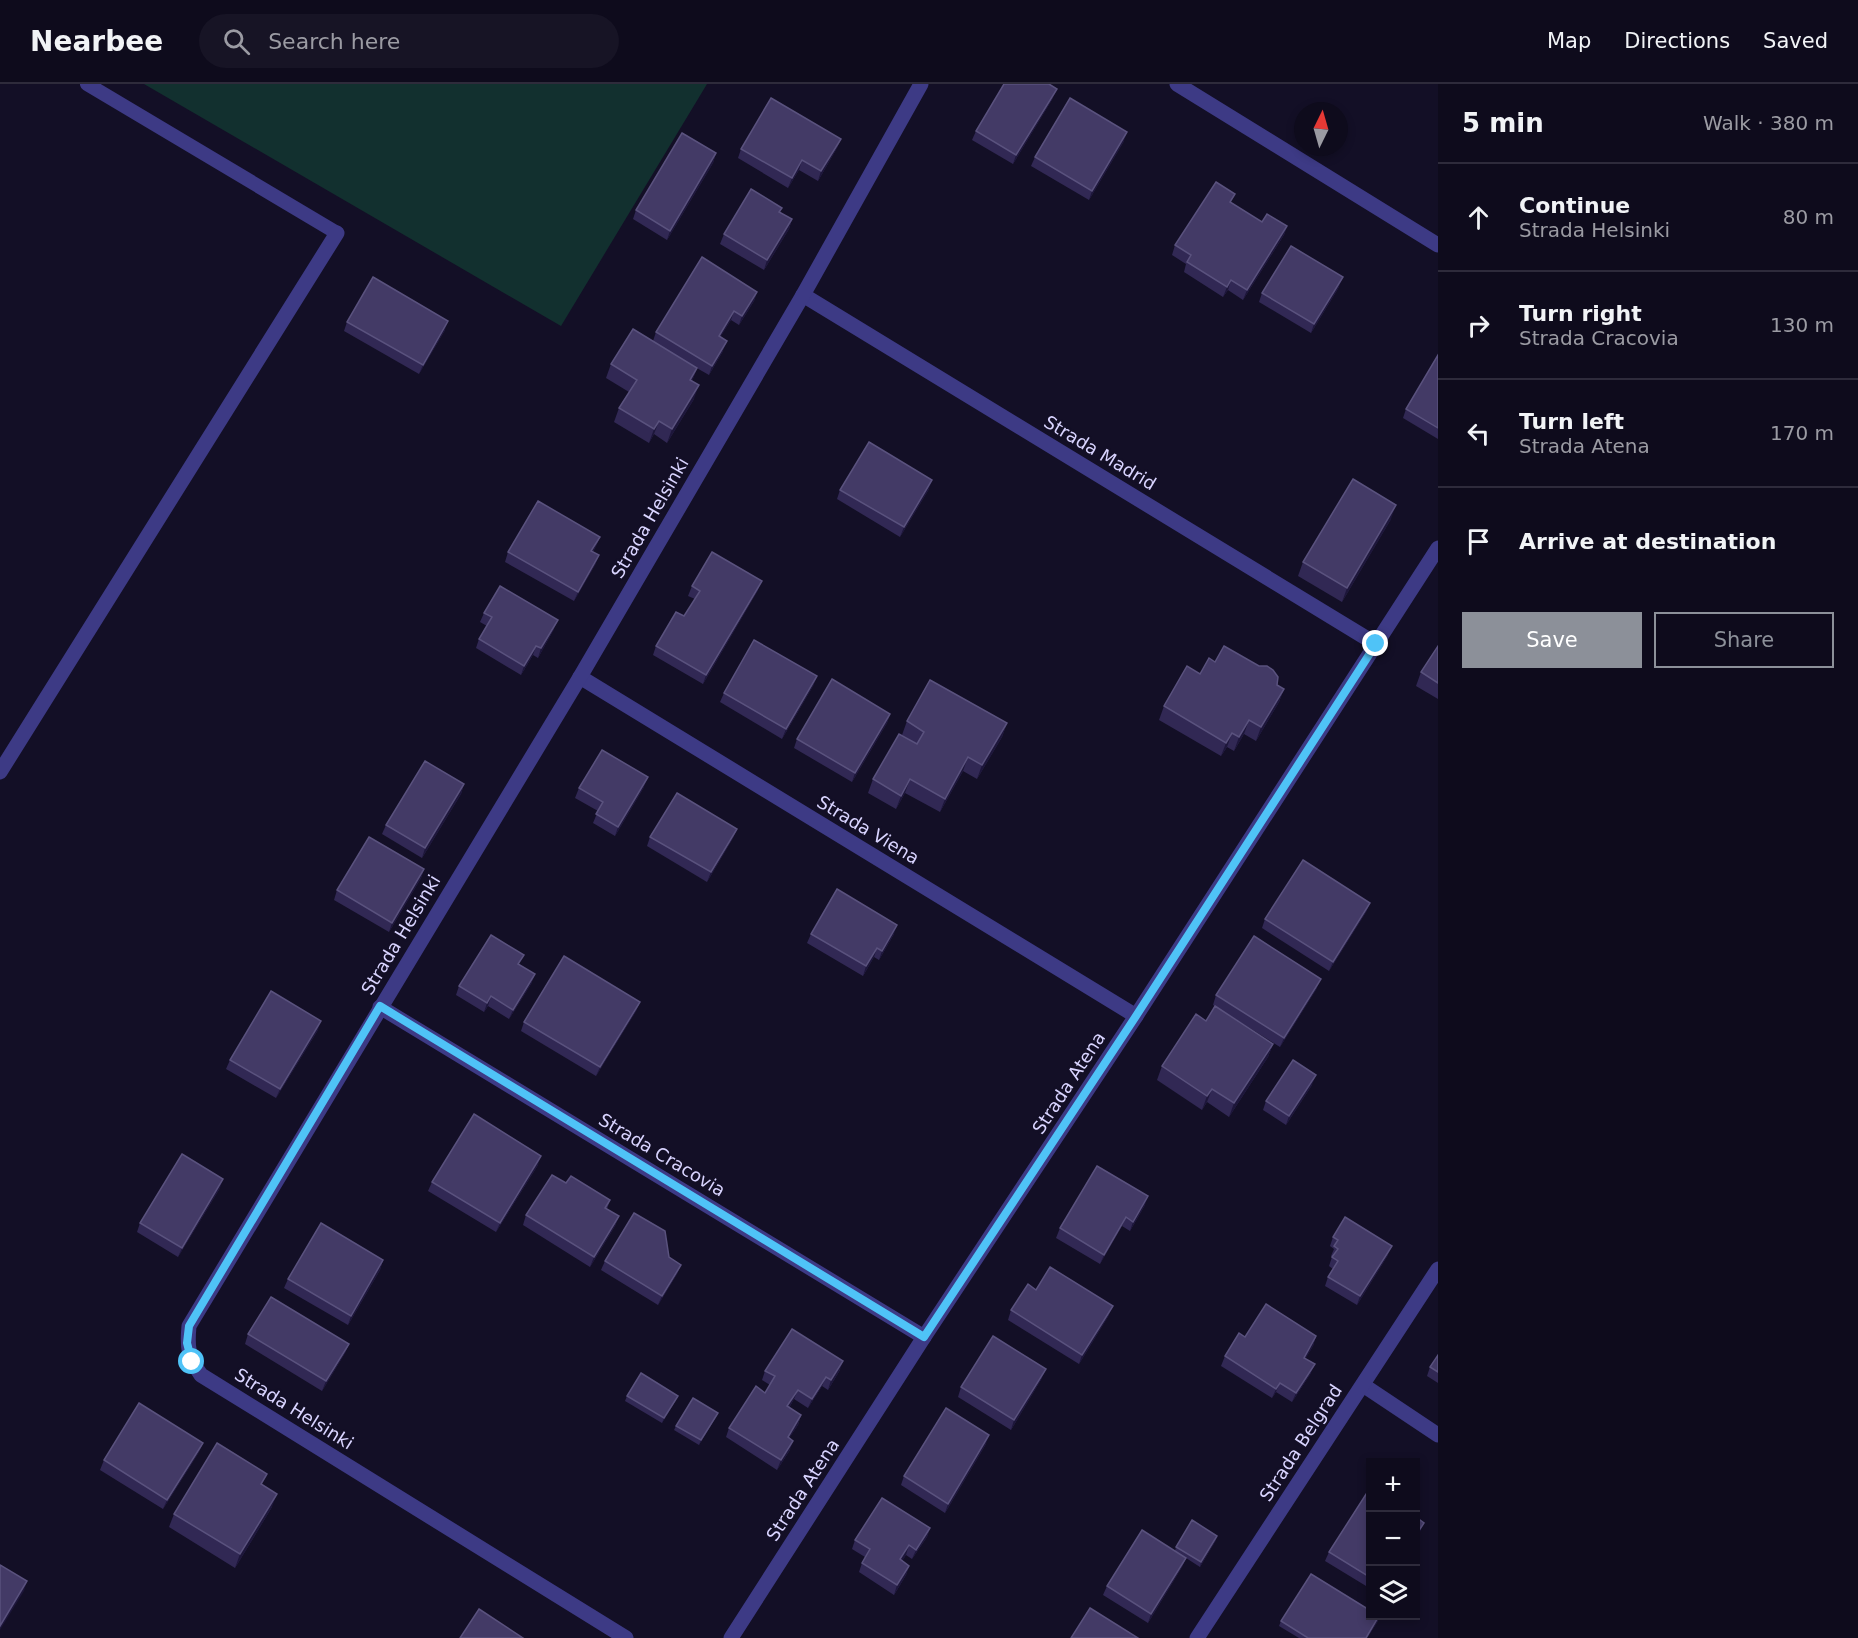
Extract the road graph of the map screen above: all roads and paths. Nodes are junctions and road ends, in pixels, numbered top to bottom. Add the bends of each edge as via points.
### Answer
1 (87, 84) edge
2 (921, 84) edge
3 (1177, 84) edge
4 (337, 233) joint
5 (1438, 245) edge
6 (803, 295) junction
7 (1438, 548) edge
8 (1376, 644) junction
9 (580, 677) junction
10 (0, 772) edge
11 (380, 1006) junction
12 (1136, 1016) junction
13 (1438, 1269) edge
14 (924, 1337) junction
15 (1363, 1384) junction
16 (1438, 1435) edge
17 (626, 1638) edge
18 (731, 1638) edge
19 (1197, 1638) edge

1 - 4 lane
2 - 6 street, Strada Helsinki
3 - 5 street
4 - 10 street
6 - 8 street, Strada Madrid
6 - 9 street, Strada Helsinki
7 - 8 street, Strada Atena
8 - 12 street, Strada Atena
9 - 11 street, Strada Helsinki
9 - 12 street, Strada Viena
11 - 14 street, Strada Cracovia
11 - 17 street, Strada Helsinki via 189,1326 187,1343 192,1362 201,1375
12 - 14 street, Strada Atena
13 - 15 street, Strada Belgrad
14 - 18 street, Strada Atena
15 - 16 street
15 - 19 street, Strada Belgrad

